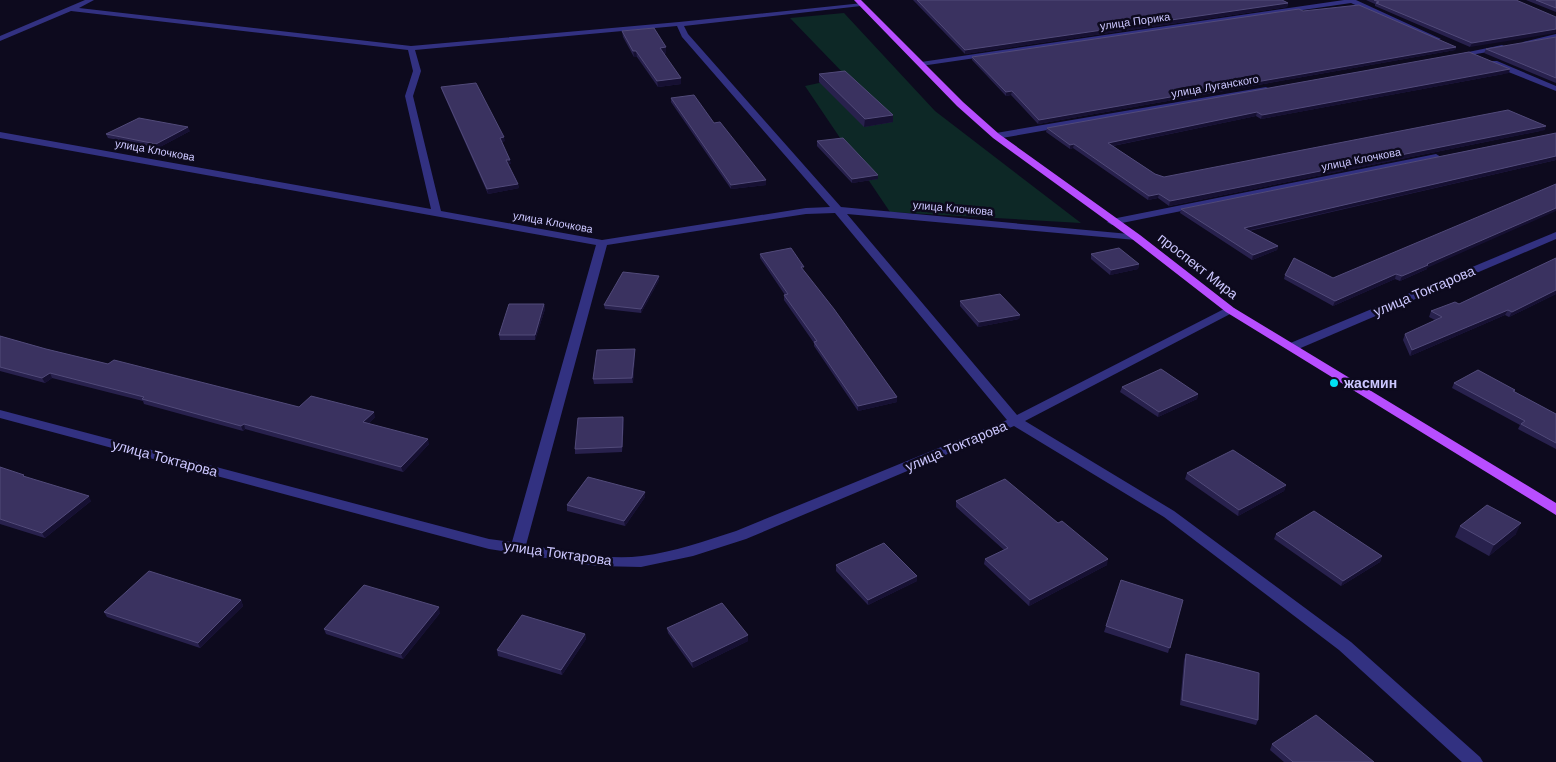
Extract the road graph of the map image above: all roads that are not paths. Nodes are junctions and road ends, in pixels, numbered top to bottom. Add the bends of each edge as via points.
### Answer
1 (91, 0) edge
2 (1351, 0) edge
3 (860, 1) edge
4 (70, 9) junction
5 (679, 24) junction
6 (1556, 36) edge
7 (0, 39) edge
8 (1442, 41) edge
9 (1517, 44) edge
10 (1451, 45) edge
11 (1508, 46) edge
12 (411, 48) junction
13 (1469, 53) junction
14 (1440, 58) edge
15 (921, 64) junction
16 (1276, 87) edge
17 (1556, 89) edge
18 (0, 135) edge
19 (996, 136) junction
20 (1450, 154) edge
21 (838, 210) junction
22 (437, 214) junction
23 (1112, 222) junction
24 (1556, 235) edge
25 (1136, 237) junction
26 (602, 243) junction
27 (1230, 310) junction
28 (1292, 347) junction
29 (0, 414) edge
30 (1015, 421) junction
31 (1556, 510) edge
32 (518, 548) junction
33 (1474, 762) edge

1 - 4 street
2 - 8 street
2 - 15 street, улица Порика
3 - 5 street
3 - 15 main road, проспект Мира
4 - 7 street
4 - 12 street
5 - 12 street
5 - 21 street
6 - 9 street
10 - 13 street
11 - 13 street
12 - 22 street via 417,71 409,96
13 - 14 street
13 - 17 street
15 - 19 main road, проспект Мира
16 - 19 street, улица Луганского
18 - 22 street, улица Клочкова
19 - 23 main road, проспект Мира
20 - 23 street, улица Клочкова
21 - 25 street, улица Клочкова
21 - 26 street, улица Клочкова via 806,211
21 - 30 street
22 - 26 street, улица Клочкова
23 - 25 main road, проспект Мира
24 - 28 street, улица Токтарова
25 - 27 main road, проспект Мира
26 - 32 street
27 - 28 main road, проспект Мира
27 - 30 street, улица Токтарова
28 - 31 main road, проспект Мира
29 - 32 street, улица Токтарова via 489,544
30 - 32 street, улица Токтарова via 817,506 693,551 641,562 597,561
30 - 33 street via 1169,514 1345,646

